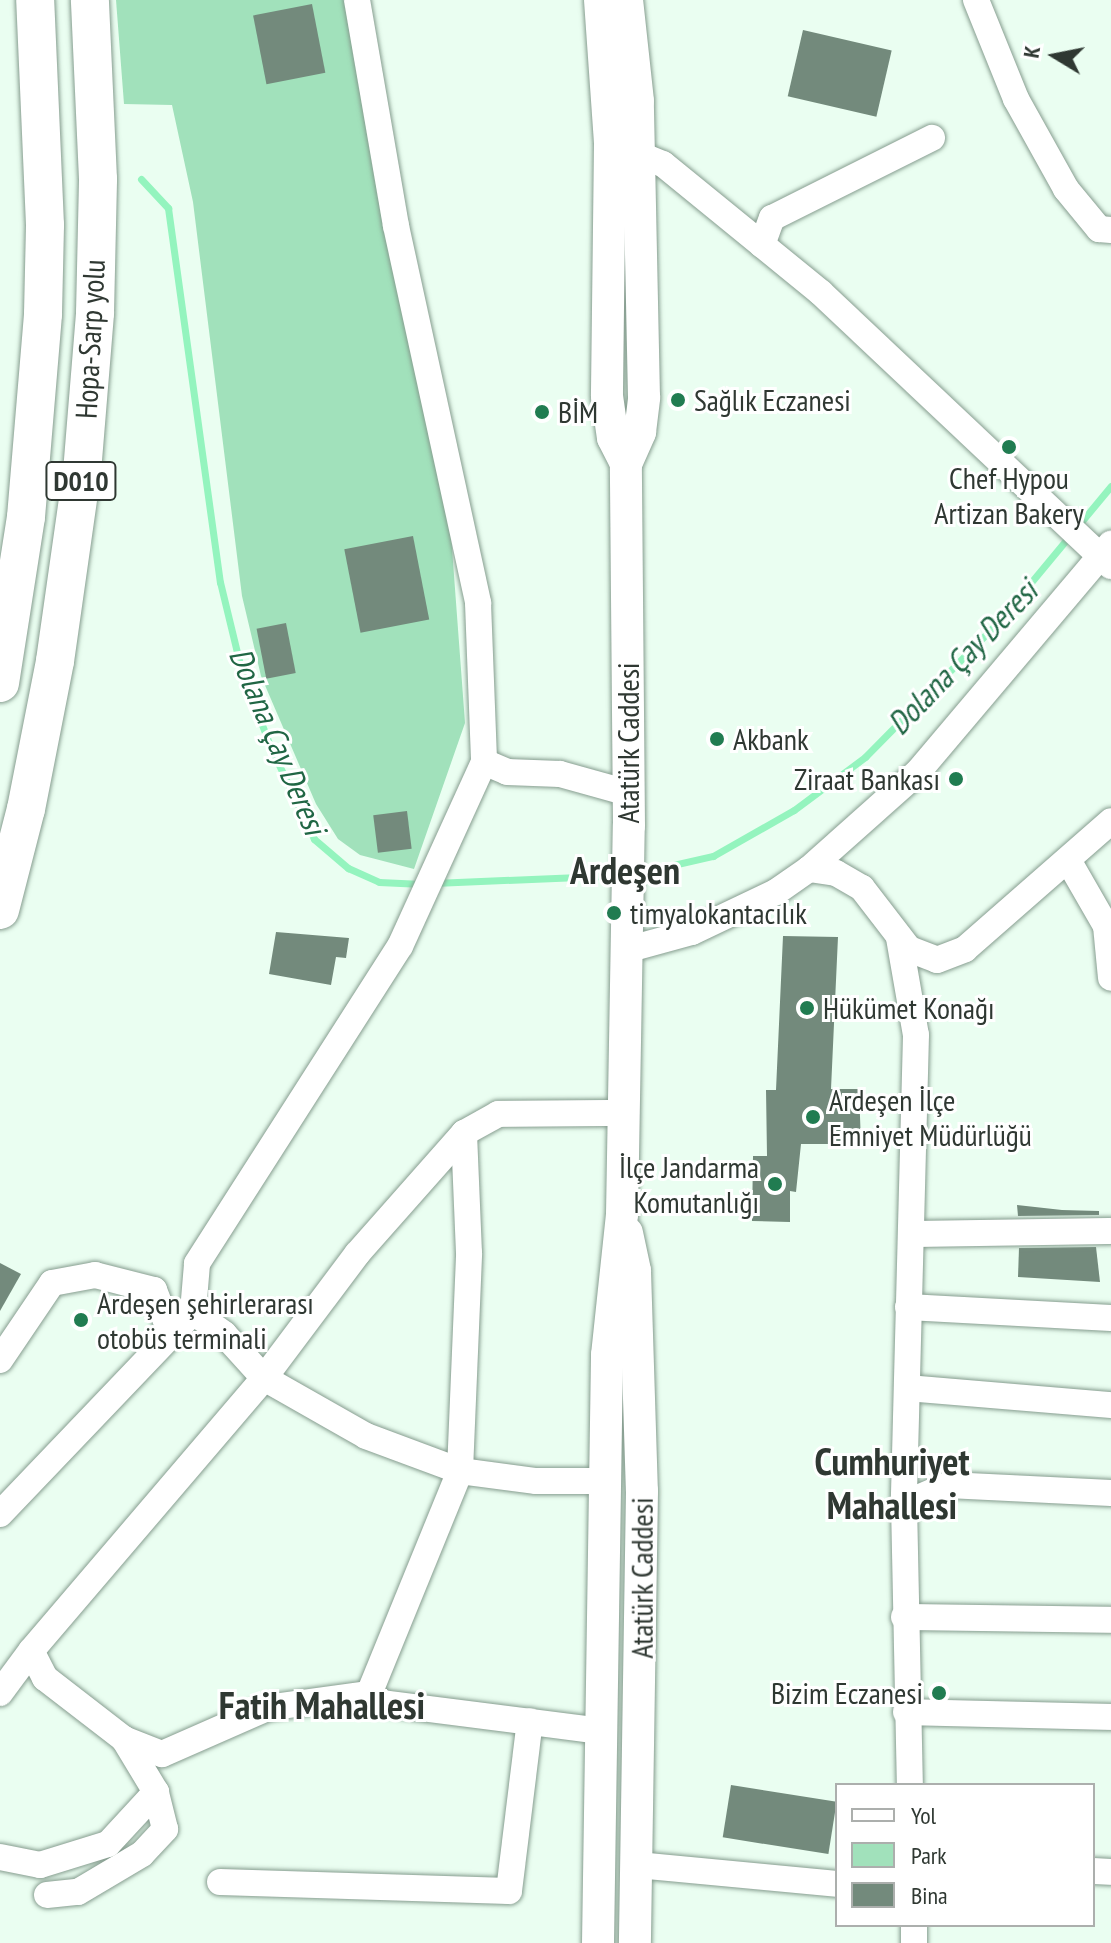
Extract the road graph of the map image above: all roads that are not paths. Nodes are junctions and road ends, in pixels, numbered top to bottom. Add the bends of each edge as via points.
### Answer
1 (35, 0) edge
2 (90, 0) edge
3 (357, 0) edge
4 (600, 0) edge
5 (627, 0) edge
6 (976, 0) edge
7 (932, 138) dead end
8 (639, 169) junction
9 (1111, 230) edge
10 (762, 245) junction
11 (626, 464) junction
12 (1103, 554) edge
13 (0, 683) edge
14 (484, 762) junction
15 (628, 793) junction
16 (1111, 821) edge
17 (1068, 860) junction
18 (809, 869) junction
19 (0, 910) edge
20 (899, 938) junction
21 (626, 950) junction
22 (1111, 978) edge
23 (624, 1113) junction
24 (464, 1133) junction
25 (622, 1214) junction
26 (1111, 1231) edge
27 (912, 1234) junction
28 (908, 1307) junction
29 (193, 1312) junction
30 (1111, 1318) edge
31 (171, 1334) junction
32 (0, 1360) edge
33 (264, 1378) junction
34 (907, 1388) junction
35 (1111, 1405) edge
36 (460, 1471) junction
37 (605, 1481) junction
38 (1111, 1493) edge
39 (904, 1504) junction
40 (0, 1514) edge
41 (904, 1617) junction
42 (1111, 1620) edge
43 (31, 1651) junction
44 (0, 1693) edge
45 (369, 1694) junction
46 (906, 1712) junction
47 (1111, 1717) edge
48 (530, 1721) junction
49 (601, 1731) junction
50 (124, 1739) junction
51 (910, 1783) edge
52 (156, 1792) junction
53 (0, 1857) edge
54 (637, 1865) junction
55 (220, 1882) dead end
56 (835, 1884) edge
57 (47, 1895) dead end
58 (598, 1943) edge
59 (635, 1943) edge

1 - 13 highway, Hopa-Sarp yolu / D010 via 45,225 43,314 26,517
2 - 19 highway, Hopa-Sarp yolu / D010 via 95,313 75,541 29,795
3 - 14 street via 396,226 478,603
4 - 11 main road, Atatürk Caddesi via 610,144 607,396 613,438
5 - 8 main road, Atatürk Caddesi
6 - 9 street via 1016,99 1066,189 1099,229
7 - 10 street via 772,218
8 - 10 street via 648,158 657,160
8 - 11 main road, Atatürk Caddesi via 644,397 640,432
10 - 12 street via 883,349
11 - 15 main road, Atatürk Caddesi
12 - 18 street via 918,772
14 - 15 street via 507,772 560,774
14 - 29 street via 400,946 197,1264
15 - 21 main road, Atatürk Caddesi
16 - 17 street
17 - 20 street via 965,949 937,960 909,949
17 - 22 street via 1106,926
18 - 20 street via 836,873 862,888
18 - 21 street via 776,892 692,932
20 - 27 street via 916,1035
21 - 23 main road, Atatürk Caddesi
23 - 24 street via 498,1114
23 - 25 main road, Atatürk Caddesi
24 - 33 street via 357,1254
24 - 36 street via 469,1253
25 - 37 main road, Atatürk Caddesi via 607,1355
25 - 54 main road, Atatürk Caddesi via 635,1271 640,1356
26 - 27 street
27 - 28 street
28 - 30 street
28 - 34 street
29 - 31 street
29 - 33 street via 224,1334
31 - 32 street via 154,1290 95,1275 52,1283
31 - 40 street
33 - 36 street via 366,1436
33 - 43 street
34 - 35 street
34 - 39 street
36 - 37 street via 536,1481
36 - 45 street
37 - 49 main road, Atatürk Caddesi
38 - 39 street via 948,1485
39 - 41 street
41 - 42 street
41 - 46 street
43 - 44 street
43 - 50 street via 45,1678
45 - 48 street via 383,1703
45 - 50 street via 267,1708 162,1754
46 - 47 street
46 - 51 street
48 - 49 street
48 - 55 street via 509,1891
49 - 58 main road, Atatürk Caddesi
50 - 52 street
52 - 53 street via 108,1844 40,1865
52 - 57 street via 165,1829 142,1854 78,1892
54 - 56 street
54 - 59 main road, Atatürk Caddesi

